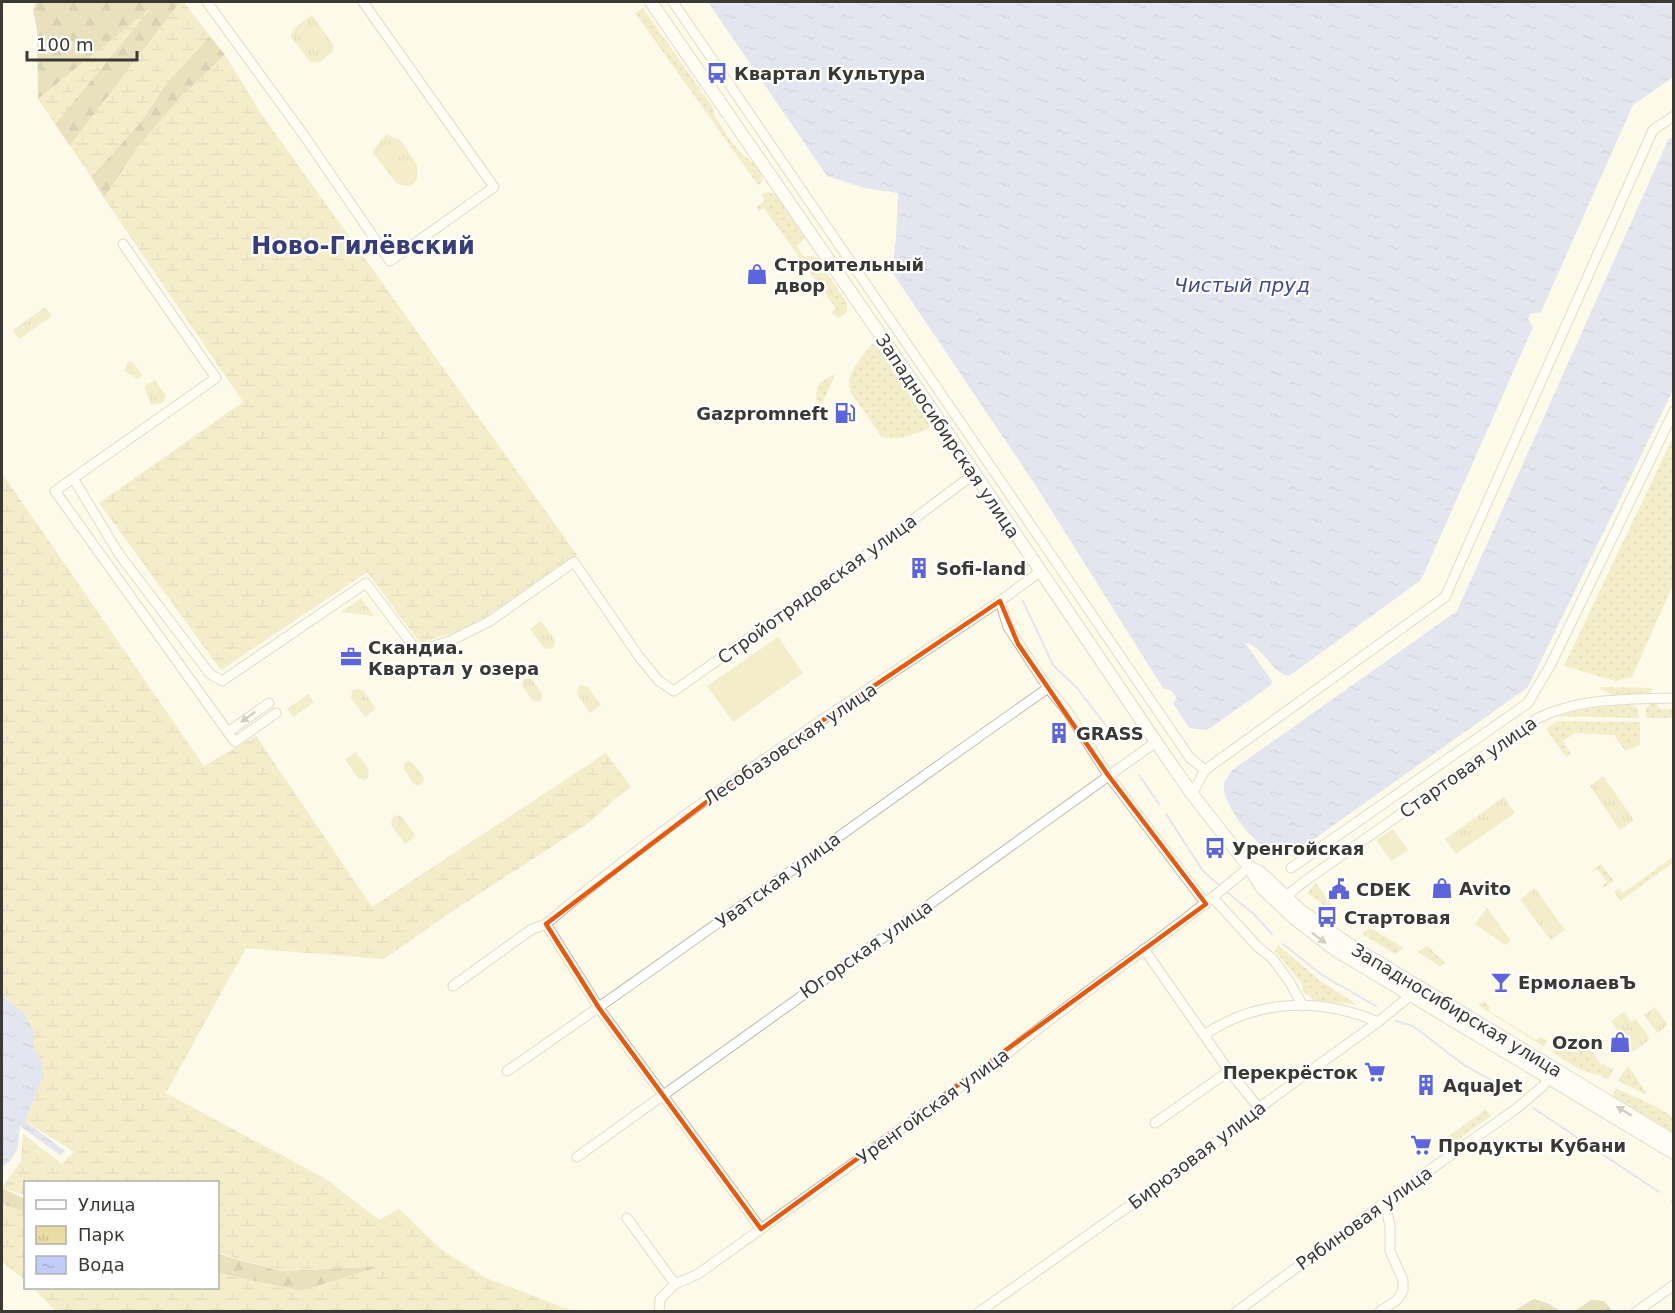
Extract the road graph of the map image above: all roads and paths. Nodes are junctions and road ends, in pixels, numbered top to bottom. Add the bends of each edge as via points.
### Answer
1 (207, 2) edge
2 (363, 2) edge
3 (651, 2) edge
4 (674, 2) edge
5 (1674, 116) edge
6 (766, 136) junction
7 (751, 146) junction
8 (123, 244) dead end
9 (848, 257) junction
10 (833, 267) junction
11 (932, 382) junction
12 (917, 388) junction
13 (1674, 411) edge
14 (974, 474) junction
15 (74, 478) junction
16 (1041, 571) junction
17 (1063, 572) junction
18 (1048, 582) junction
19 (1000, 602) junction
20 (1103, 629) junction
21 (1087, 640) junction
22 (1138, 681) junction
23 (1048, 688) junction
24 (1122, 692) junction
25 (1674, 698) edge
26 (269, 703) dead end
27 (276, 713) dead end
28 (228, 732) junction
29 (1156, 742) junction
30 (1205, 770) junction
31 (1108, 776) junction
32 (1192, 794) junction
33 (1249, 867) junction
34 (1291, 868) dead end
35 (1281, 899) junction
36 (1209, 901) junction
37 (546, 924) junction
38 (1144, 949) junction
39 (453, 986) dead end
40 (1411, 995) junction
41 (1303, 1006) junction
42 (599, 1008) junction
43 (1378, 1022) junction
44 (1204, 1035) junction
45 (507, 1071) dead end
46 (1229, 1071) junction
47 (1548, 1079) junction
48 (663, 1096) junction
49 (1259, 1108) junction
50 (1155, 1124) dead end
51 (1674, 1141) edge
52 (1674, 1153) edge
53 (577, 1157) dead end
54 (1385, 1203) junction
55 (627, 1218) dead end
56 (761, 1229) junction
57 (675, 1284) junction
58 (1674, 1285) edge
59 (659, 1311) edge
60 (980, 1311) edge
61 (1236, 1311) edge
62 (1379, 1311) edge
63 (1636, 1311) edge

1 - 2 street via 390,261 494,187
3 - 7 main road, Западносибирская улица
4 - 6 street
5 - 30 street via 1653,130 1445,597
6 - 7 street
6 - 9 street
7 - 10 main road, Западносибирская улица
8 - 15 street via 216,378
9 - 10 street
9 - 11 street
10 - 12 main road, Западносибирская улица
11 - 12 street
11 - 17 street
12 - 14 main road, Западносибирская улица
13 - 34 street via 1550,666 1527,702
14 - 15 street, Стройотрядовская улица via 674,691 659,681 640,658 574,562 490,621 450,641 417,651 366,583 222,681 210,674 119,554
14 - 16 main road, Западносибирская улица
15 - 28 street via 55,491
16 - 18 main road, Западносибирская улица
16 - 19 street, Лесобазовская улица
17 - 18 street
17 - 20 street
18 - 21 main road, Западносибирская улица
19 - 23 street via 1008,627
19 - 37 street, Лесобазовская улица via 663,831
20 - 21 street
20 - 22 street
21 - 24 main road, Западносибирская улица
22 - 24 street
22 - 30 street via 1190,758
23 - 31 street
23 - 42 street, Уватская улица
24 - 29 main road, Западносибирская улица
25 - 35 street, Стартовая улица via 1583,703 1538,718
26 -> 28 street
27 - 28 street via 235,742
29 - 31 street, Югорская улица
29 - 32 main road, Западносибирская улица
30 - 32 street
31 - 36 street
31 - 48 street, Югорская улица
32 - 33 main road, Западносибирская улица
33 - 35 main road, Западносибирская улица via 1262,888
33 - 36 street, Уренгойская улица
35 -> 40 main road, Западносибирская улица via 1311,932 1334,949
51 -> 35 main road, Западносибирская улица via 1348,944
36 - 38 street, Уренгойская улица
36 - 41 street via 1272,958
37 - 39 street, Лесобазовская улица via 532,929
37 - 42 street
38 - 44 street
38 - 56 street, Уренгойская улица via 1009,1052
40 - 43 street, Бирюзовая улица
40 - 47 main road, Западносибирская улица
41 - 43 street via 1355,1012
41 - 44 street via 1249,1012
42 - 45 street, Уватская улица
42 - 48 street
43 - 49 street, Бирюзовая улица
44 - 46 street
46 - 49 street
46 - 50 street
47 - 52 main road, Западносибирская улица
47 - 54 street, Рябиновая улица via 1516,1109
48 - 53 street, Югорская улица
48 - 56 street
49 - 60 street, Бирюзовая улица via 1190,1163
54 - 61 street, Рябиновая улица
54 - 62 street via 1390,1251 1403,1280 1403,1291 1397,1300
55 - 57 street
56 - 57 street, Уренгойская улица via 698,1274
57 - 59 street via 660,1299
58 - 63 street

